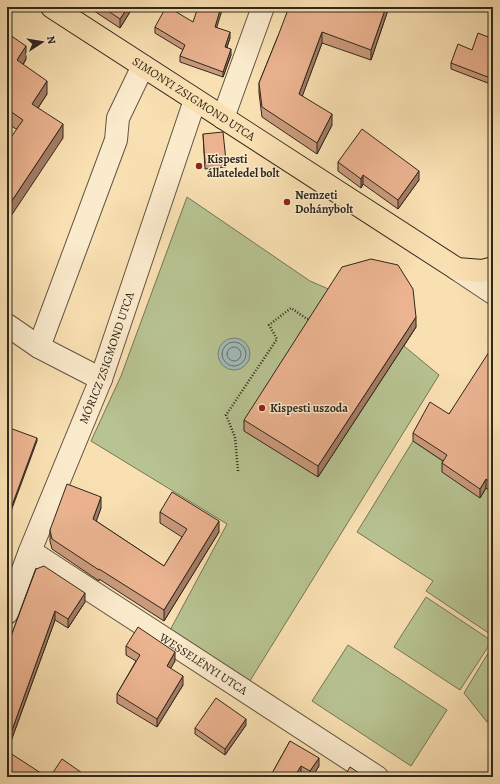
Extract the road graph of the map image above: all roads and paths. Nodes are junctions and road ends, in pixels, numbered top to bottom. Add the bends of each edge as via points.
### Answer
1 (52, 7) edge
2 (263, 7) edge
3 (143, 66) junction
4 (195, 100) junction
5 (223, 118) junction
6 (493, 268) edge
7 (457, 269) junction
8 (493, 293) edge
9 (316, 318) edge
10 (7, 325) edge
11 (40, 347) junction
12 (101, 379) junction
13 (238, 471) dead end
14 (30, 551) junction
15 (7, 613) edge
16 (377, 777) edge

1 - 3 main road, SIMONYI ZSIGMOND UTCA
2 - 5 street
3 - 4 main road, SIMONYI ZSIGMOND UTCA
3 - 11 street via 118,118 116,140
4 - 5 main road, SIMONYI ZSIGMOND UTCA
4 - 12 street, MÓRICZ ZSIGMOND UTCA
5 - 7 main road, SIMONYI ZSIGMOND UTCA
6 - 7 main road, SIMONYI ZSIGMOND UTCA via 482,271
7 - 8 street, SIMONYI ZSIGMOND UTCA
9 - 13 path via 307,319 291,308 269,325 277,339 226,415 235,437
10 - 11 street
11 - 12 street
12 - 14 street, MÓRICZ ZSIGMOND UTCA
14 - 15 street, MÓRICZ ZSIGMOND UTCA
14 - 16 street, WESSELÉNYI UTCA

